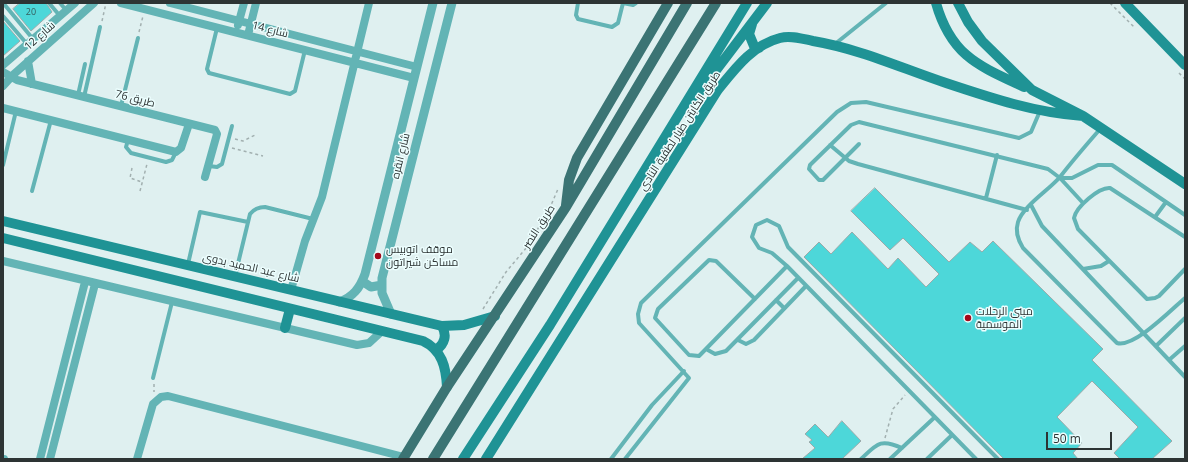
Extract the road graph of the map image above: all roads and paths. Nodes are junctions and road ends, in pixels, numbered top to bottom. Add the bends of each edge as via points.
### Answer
1 (49, 3) edge
2 (60, 3) edge
3 (75, 3) edge
4 (94, 3) edge
5 (106, 3) edge
6 (121, 3) edge
7 (170, 3) edge
8 (244, 3) edge
9 (256, 3) edge
10 (369, 3) edge
11 (433, 3) edge
12 (452, 3) edge
13 (578, 3) edge
14 (623, 3) edge
15 (636, 3) edge
16 (668, 3) edge
17 (687, 3) edge
18 (716, 3) edge
19 (747, 3) edge
20 (767, 3) edge
21 (886, 3) edge
22 (936, 3) edge
23 (958, 3) edge
24 (1125, 3) edge
25 (4, 4) edge
26 (63, 14) junction
27 (3, 16) edge
28 (142, 19) dead end
29 (102, 21) dead end
30 (240, 21) junction
31 (251, 24) junction
32 (752, 24) junction
33 (100, 27) dead end
34 (218, 28) junction
35 (139, 31) dead end
36 (237, 33) junction
37 (248, 35) junction
38 (138, 38) dead end
39 (30, 42) junction
40 (835, 44) junction
41 (759, 48) junction
42 (305, 50) junction
43 (356, 52) junction
44 (28, 61) junction
45 (354, 62) junction
46 (85, 64) dead end
47 (3, 65) edge
48 (1185, 65) edge
49 (417, 67) junction
50 (7, 75) edge
51 (414, 78) junction
52 (32, 84) junction
53 (3, 86) edge
54 (1032, 90) junction
55 (81, 96) junction
56 (684, 105) junction
57 (121, 106) junction
58 (3, 108) edge
59 (16, 111) junction
60 (1040, 111) junction
61 (1083, 116) junction
62 (51, 120) junction
63 (189, 124) junction
64 (232, 126) dead end
65 (1102, 128) junction
66 (257, 134) dead end
67 (229, 137) junction
68 (128, 140) junction
69 (859, 144) dead end
70 (830, 145) junction
71 (226, 146) junction
72 (176, 152) junction
73 (997, 155) junction
74 (263, 156) dead end
75 (148, 158) junction
76 (845, 158) junction
77 (3, 165) edge
78 (208, 166) junction
79 (132, 168) dead end
80 (205, 177) dead end
81 (1060, 178) junction
82 (142, 182) junction
83 (1185, 184) edge
84 (32, 191) dead end
85 (140, 191) dead end
86 (986, 198) junction
87 (1166, 202) junction
88 (1083, 203) junction
89 (1032, 205) junction
90 (566, 207) junction
91 (1027, 210) junction
92 (1185, 215) edge
93 (1155, 218) junction
94 (315, 219) junction
95 (3, 221) edge
96 (248, 222) junction
97 (1185, 237) edge
98 (3, 238) edge
99 (3, 261) edge
100 (1109, 261) junction
101 (188, 265) junction
102 (787, 266) junction
103 (1083, 269) junction
104 (1183, 271) edge
105 (234, 277) junction
106 (1185, 277) edge
107 (798, 278) junction
108 (85, 282) junction
109 (362, 282) junction
110 (95, 284) junction
111 (382, 285) junction
112 (806, 286) junction
113 (291, 290) junction
114 (1185, 298) edge
115 (755, 299) junction
116 (776, 300) junction
117 (172, 302) junction
118 (339, 302) junction
119 (784, 308) junction
120 (290, 309) junction
121 (391, 314) junction
122 (494, 316) junction
123 (1185, 318) edge
124 (442, 326) junction
125 (285, 328) junction
126 (382, 332) junction
127 (1144, 333) junction
128 (738, 340) junction
129 (1156, 346) junction
130 (1185, 346) edge
131 (706, 349) junction
132 (436, 350) junction
133 (1169, 360) junction
134 (684, 371) junction
135 (1185, 377) edge
136 (153, 378) joint
137 (448, 387) junction
138 (909, 391) junction
139 (155, 401) junction
140 (934, 417) junction
141 (952, 435) junction
142 (884, 442) junction
143 (902, 448) junction
144 (404, 458) edge
145 (40, 459) edge
146 (50, 459) edge
147 (137, 459) edge
148 (433, 459) edge
149 (464, 459) edge
150 (486, 459) edge
151 (611, 459) edge
152 (625, 459) edge
153 (861, 459) edge
154 (890, 459) edge
155 (927, 459) edge
156 (976, 459) edge
157 (998, 459) edge

1 - 26 lane
2 - 26 lane
3 - 26 street, شارع 12
4 - 44 street, شارع 12
5 - 29 path
6 - 34 street, شارع 14
7 - 30 street, شارع 14
8 - 30 street
9 - 31 street
10 - 43 street
11 - 49 street, شارع انقره
12 - 111 street, شارع انقره
13 - 14 lane via 578,19 612,27 617,25
14 - 15 lane
16 - 90 main road via 577,158 569,180
17 - 90 main road, طريق النصر
18 - 148 main road
19 - 56 main road, طريق الكابتن طيار لطفية النادي
20 - 32 main road
21 - 40 lane
22 - 54 main road via 950,35 965,54 980,66
23 - 54 main road via 982,41
24 - 48 main road
25 - 39 lane
26 - 39 street, شارع 12
27 - 39 lane
28 - 35 path
30 - 31 street, شارع 14
30 - 36 street
31 - 37 street
31 - 43 street, شارع 14
32 - 41 main road via 750,39 754,46
32 - 56 main road via 698,94
33 - 55 lane
34 - 36 street, شارع 14
34 - 42 lane via 207,70 211,74 292,94 295,91
36 - 37 street, شارع 14
37 - 42 street, شارع 14
38 - 57 lane
39 - 47 street, شارع 12
40 - 41 main road, طريق الكابتن طيار لطفية النادي via 793,37 781,38
40 - 60 main road, طريق الكابتن طيار لطفية النادي via 946,83
41 - 150 main road, طريق الكابتن طيار لطفية النادي via 737,66 717,91
42 - 45 street, شارع 14
43 - 45 street
43 - 49 street, شارع 14
44 - 50 street, شارع 12
44 - 52 street
45 - 51 street, شارع 14
45 - 94 street
46 - 55 lane
49 - 51 street, شارع انقره
50 - 52 street, طريق 76
50 - 53 street, شارع 12
51 - 109 street, شارع انقره
52 - 55 street, طريق 76
54 - 61 main road
55 - 57 street, طريق 76
56 - 149 main road, طريق الكابتن طيار لطفية النادي via 550,325
57 - 63 street, طريق 76
58 - 59 street
59 - 62 street
59 - 77 lane
60 - 61 main road, طريق الكابتن طيار لطفية النادي
60 - 134 lane via 1031,132 1019,138 866,102 851,103 843,107 641,303 639,323
61 - 65 main road
62 - 68 street
62 - 84 lane
63 - 72 street via 181,149
63 - 78 street, طريق 76 via 216,132
64 - 67 lane
65 - 81 lane
65 - 83 main road
66 - 67 path via 243,141
67 - 71 lane
68 - 72 street
68 - 75 lane via 128,152
69 - 76 lane
70 - 73 lane via 851,125 859,122
70 - 76 lane
70 - 76 lane via 809,166 819,180 824,179
71 - 74 path
71 - 78 lane via 221,166
72 - 75 lane via 169,162
73 - 81 lane via 1048,169
73 - 86 lane
75 - 82 path
76 - 86 lane via 858,164
78 - 80 street, طريق 76
79 - 82 path via 130,178
81 - 87 lane via 1072,178 1098,165 1112,165
81 - 88 lane
81 - 89 lane
82 - 85 path
86 - 91 lane
87 - 92 lane
87 - 93 lane
88 - 93 lane via 1102,189 1110,188
88 - 100 lane via 1075,214 1076,226
89 - 91 lane
89 - 103 lane via 1042,226
90 - 122 main road, طريق النصر
91 - 127 lane via 1018,220 1017,226 1023,248 1113,341 1124,344
93 - 97 lane
94 - 96 lane via 262,207 252,211
94 - 113 street via 305,241
95 - 101 main road, شارع عبد الحميد بدوى
96 - 101 lane via 200,212
96 - 105 lane
98 - 120 main road
99 - 108 street
100 - 103 lane via 1101,266
100 - 104 lane via 1148,299 1159,296
101 - 105 main road, شارع عبد الحميد بدوى
102 - 107 lane
102 - 115 lane
102 - 157 lane via 753,242 753,229 759,222 772,221 779,226 788,247
103 - 127 lane
104 - 106 lane
105 - 113 main road, شارع عبد الحميد بدوى
107 - 112 lane
107 - 116 lane
108 - 110 street
108 - 145 street
109 - 111 street via 371,286
109 - 118 street, شارع انقره via 353,294
110 - 117 street
110 - 146 street
111 - 121 street, شارع انقره via 384,300
112 - 119 lane
112 - 138 lane
113 - 118 main road, شارع عبد الحميد بدوى
114 - 127 lane
115 - 131 lane
115 - 131 lane via 712,259 706,261 656,312 657,322 689,355 699,356
116 - 119 lane
116 - 128 lane
117 - 125 street
117 - 136 lane
118 - 121 main road, شارع عبد الحميد بدوى
119 - 128 lane via 751,342 743,343
120 - 125 main road
120 - 126 main road
121 - 124 main road, شارع عبد الحميد بدوى
122 - 124 main road, شارع عبد الحميد بدوى via 464,325
122 - 137 main road, طريق النصر
123 - 129 lane
124 - 132 main road via 445,337
125 - 126 street via 357,345 369,343
126 - 132 main road via 423,341
127 - 129 lane
128 - 131 lane via 723,353 715,354
129 - 133 lane
130 - 133 lane
132 - 137 main road via 445,365
133 - 135 lane
134 - 151 lane via 652,405
134 - 152 lane via 689,377 688,381
136 - 139 path
137 - 144 main road, طريق النصر
138 - 140 lane
138 - 142 path via 893,409
139 - 144 street via 168,396
139 - 147 street via 151,407
140 - 141 lane
140 - 143 lane
141 - 155 lane
141 - 156 lane
142 - 143 lane
142 - 153 lane
143 - 154 lane

